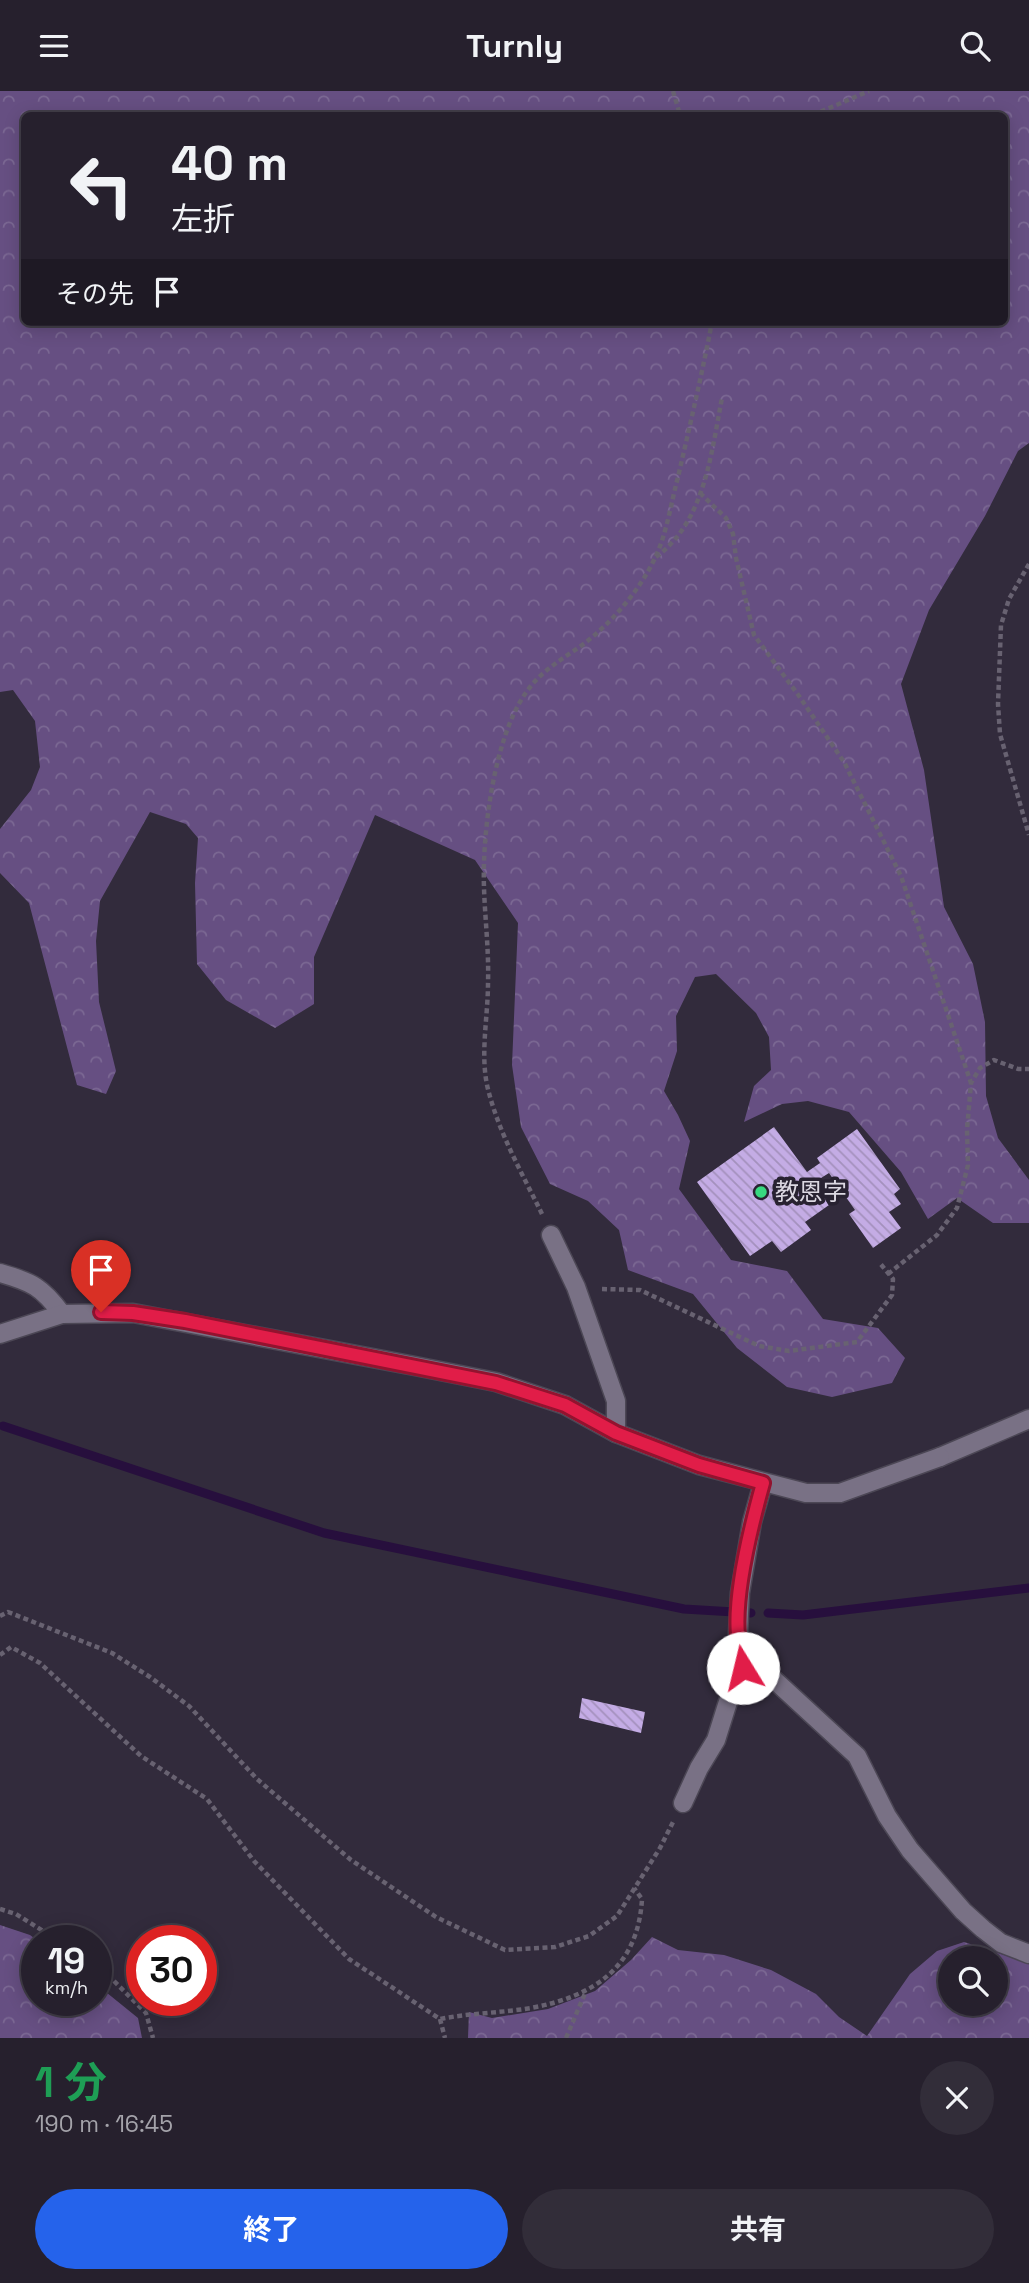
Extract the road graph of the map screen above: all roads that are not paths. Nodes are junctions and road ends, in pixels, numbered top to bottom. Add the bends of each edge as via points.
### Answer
1 (551, 1235) road end
2 (0, 1273) edge
3 (62, 1314) junction
4 (0, 1334) edge
5 (1029, 1419) edge
6 (616, 1433) junction
7 (763, 1483) junction
8 (743, 1668) junction
9 (683, 1803) road end
10 (1029, 1954) edge

1 - 6 street via 576,1287 616,1401
2 - 3 street via 48,1294
3 - 4 street
3 - 6 street via 133,1313 496,1383 565,1405
5 - 7 street via 841,1493 806,1493
6 - 7 street via 699,1465
7 - 8 street via 740,1593 738,1633
8 - 9 street via 716,1740
8 - 10 street via 769,1675 858,1756 910,1850 983,1929 1001,1943

